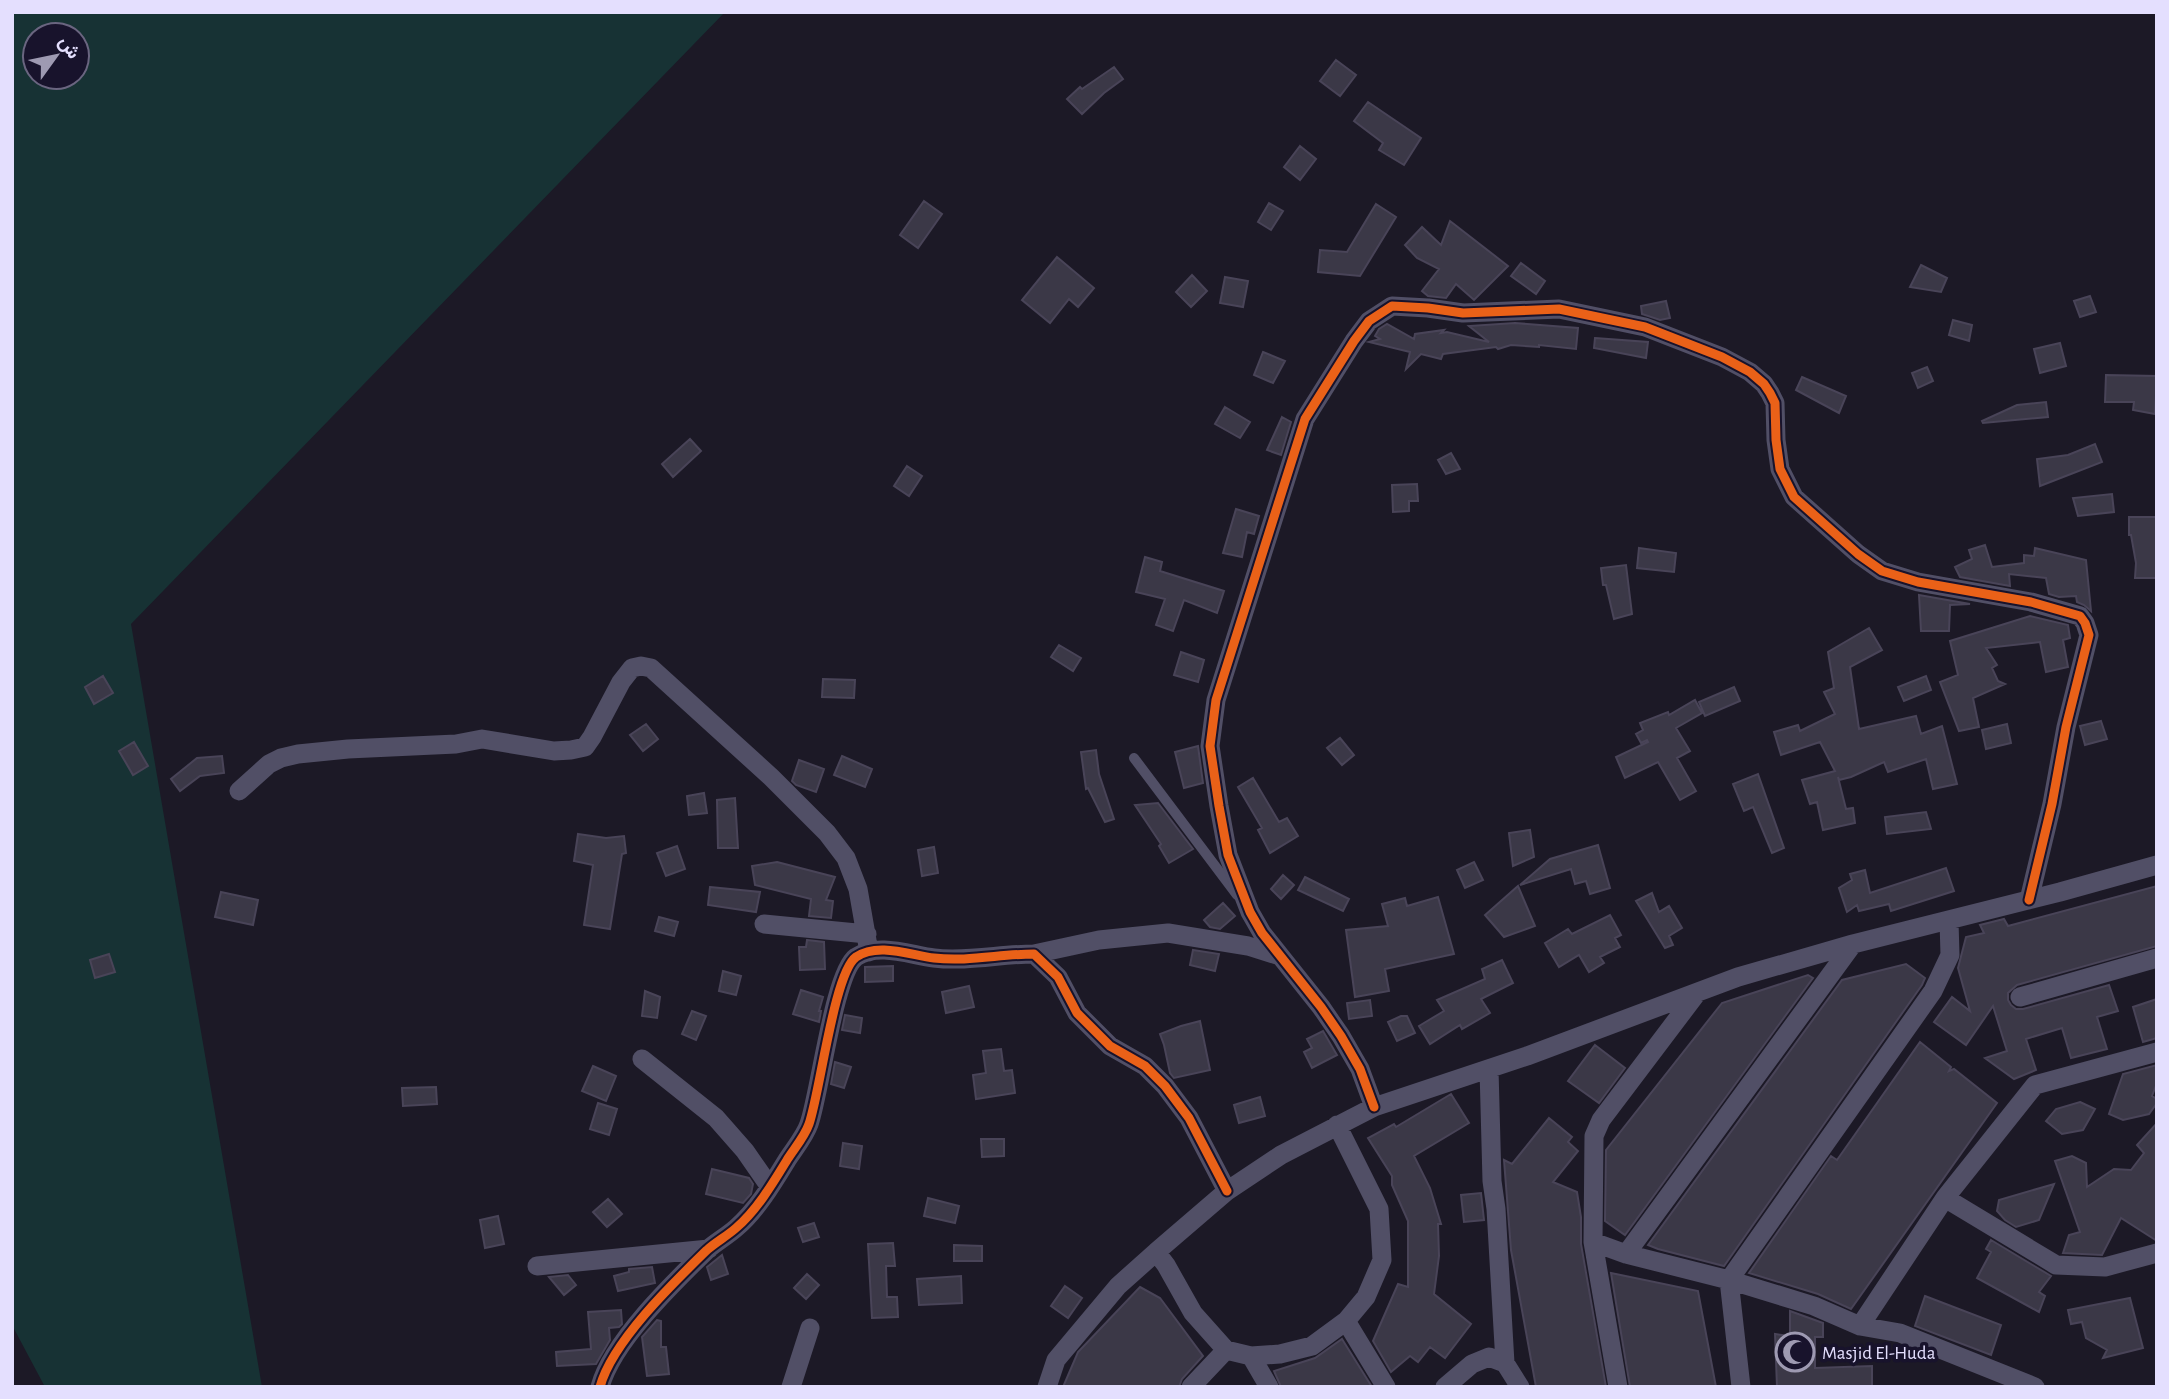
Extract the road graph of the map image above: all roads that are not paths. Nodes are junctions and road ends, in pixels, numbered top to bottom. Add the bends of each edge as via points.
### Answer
1 (1134, 758) dead end
2 (239, 791) dead end
3 (2157, 865) edge
4 (2029, 900) junction
5 (1250, 912) junction
6 (1949, 921) junction
7 (764, 924) dead end
8 (868, 943) junction
9 (1853, 944) junction
10 (1034, 954) junction
11 (1280, 956) junction
12 (2157, 958) edge
13 (1698, 992) junction
14 (2020, 997) dead end
15 (2157, 1052) edge
16 (642, 1059) dead end
17 (1489, 1069) junction
18 (1374, 1107) junction
19 (1338, 1125) junction
20 (770, 1187) junction
21 (1227, 1191) junction
22 (1945, 1198) junction
23 (1593, 1242) junction
24 (709, 1249) junction
25 (1156, 1252) junction
26 (2157, 1253) edge
27 (1626, 1254) junction
28 (537, 1266) dead end
29 (1729, 1280) junction
30 (1346, 1321) junction
31 (1860, 1326) junction
32 (810, 1328) dead end
33 (1226, 1350) junction
34 (1251, 1356) junction
35 (1504, 1363) junction
36 (600, 1387) edge
37 (791, 1387) edge
38 (1047, 1387) edge
39 (1191, 1387) edge
40 (1269, 1387) edge
41 (1386, 1387) edge
42 (1445, 1387) edge
43 (1520, 1387) edge
44 (1618, 1387) edge
45 (1741, 1387) edge
46 (2035, 1387) edge

1 - 5 lane
2 - 8 street via 269,764 298,754 482,739 554,751 585,747 632,668 651,668 827,833 846,858 858,889
3 - 4 street
4 - 5 street via 2089,635 2080,616 2031,602 1918,582 1882,571 1858,554 1794,497 1780,469 1775,403 1770,393 1750,372 1722,357 1646,327 1559,309 1463,313 1392,306 1369,321 1305,419 1216,701 1210,746 1219,806 1228,855
4 - 6 street
5 - 11 street
6 - 9 street
6 - 29 street via 1950,955 1933,991
7 - 8 street
8 - 10 street via 935,958
8 - 20 street via 846,970 809,1126
9 - 13 street
9 - 27 street
10 - 11 street via 1099,940 1168,933
10 - 21 street via 1058,977 1077,1013 1110,1046 1145,1066 1165,1086 1189,1118
11 - 18 street via 1340,1036 1360,1069
12 - 14 street
13 - 17 street
13 - 23 street via 1601,1120 1594,1136
15 - 22 street via 2035,1085
16 - 20 street via 716,1118
17 - 18 street
17 - 35 street
18 - 19 street
19 - 21 street
19 - 30 street via 1379,1209 1382,1260 1366,1297
20 - 24 street via 738,1227
21 - 25 street
22 - 26 street via 2056,1265 2105,1268
22 - 31 street
23 - 27 street
23 - 44 street
24 - 28 street
24 - 36 street via 637,1322 606,1369
25 - 33 street via 1193,1313
25 - 38 street via 1118,1286 1056,1360
27 - 29 street
29 - 31 street
29 - 45 street
30 - 34 street via 1312,1346
30 - 41 street
31 - 46 street via 1900,1333
32 - 37 street
33 - 34 street
33 - 39 street
34 - 40 street
35 - 42 street via 1489,1357 1472,1364
35 - 43 street

